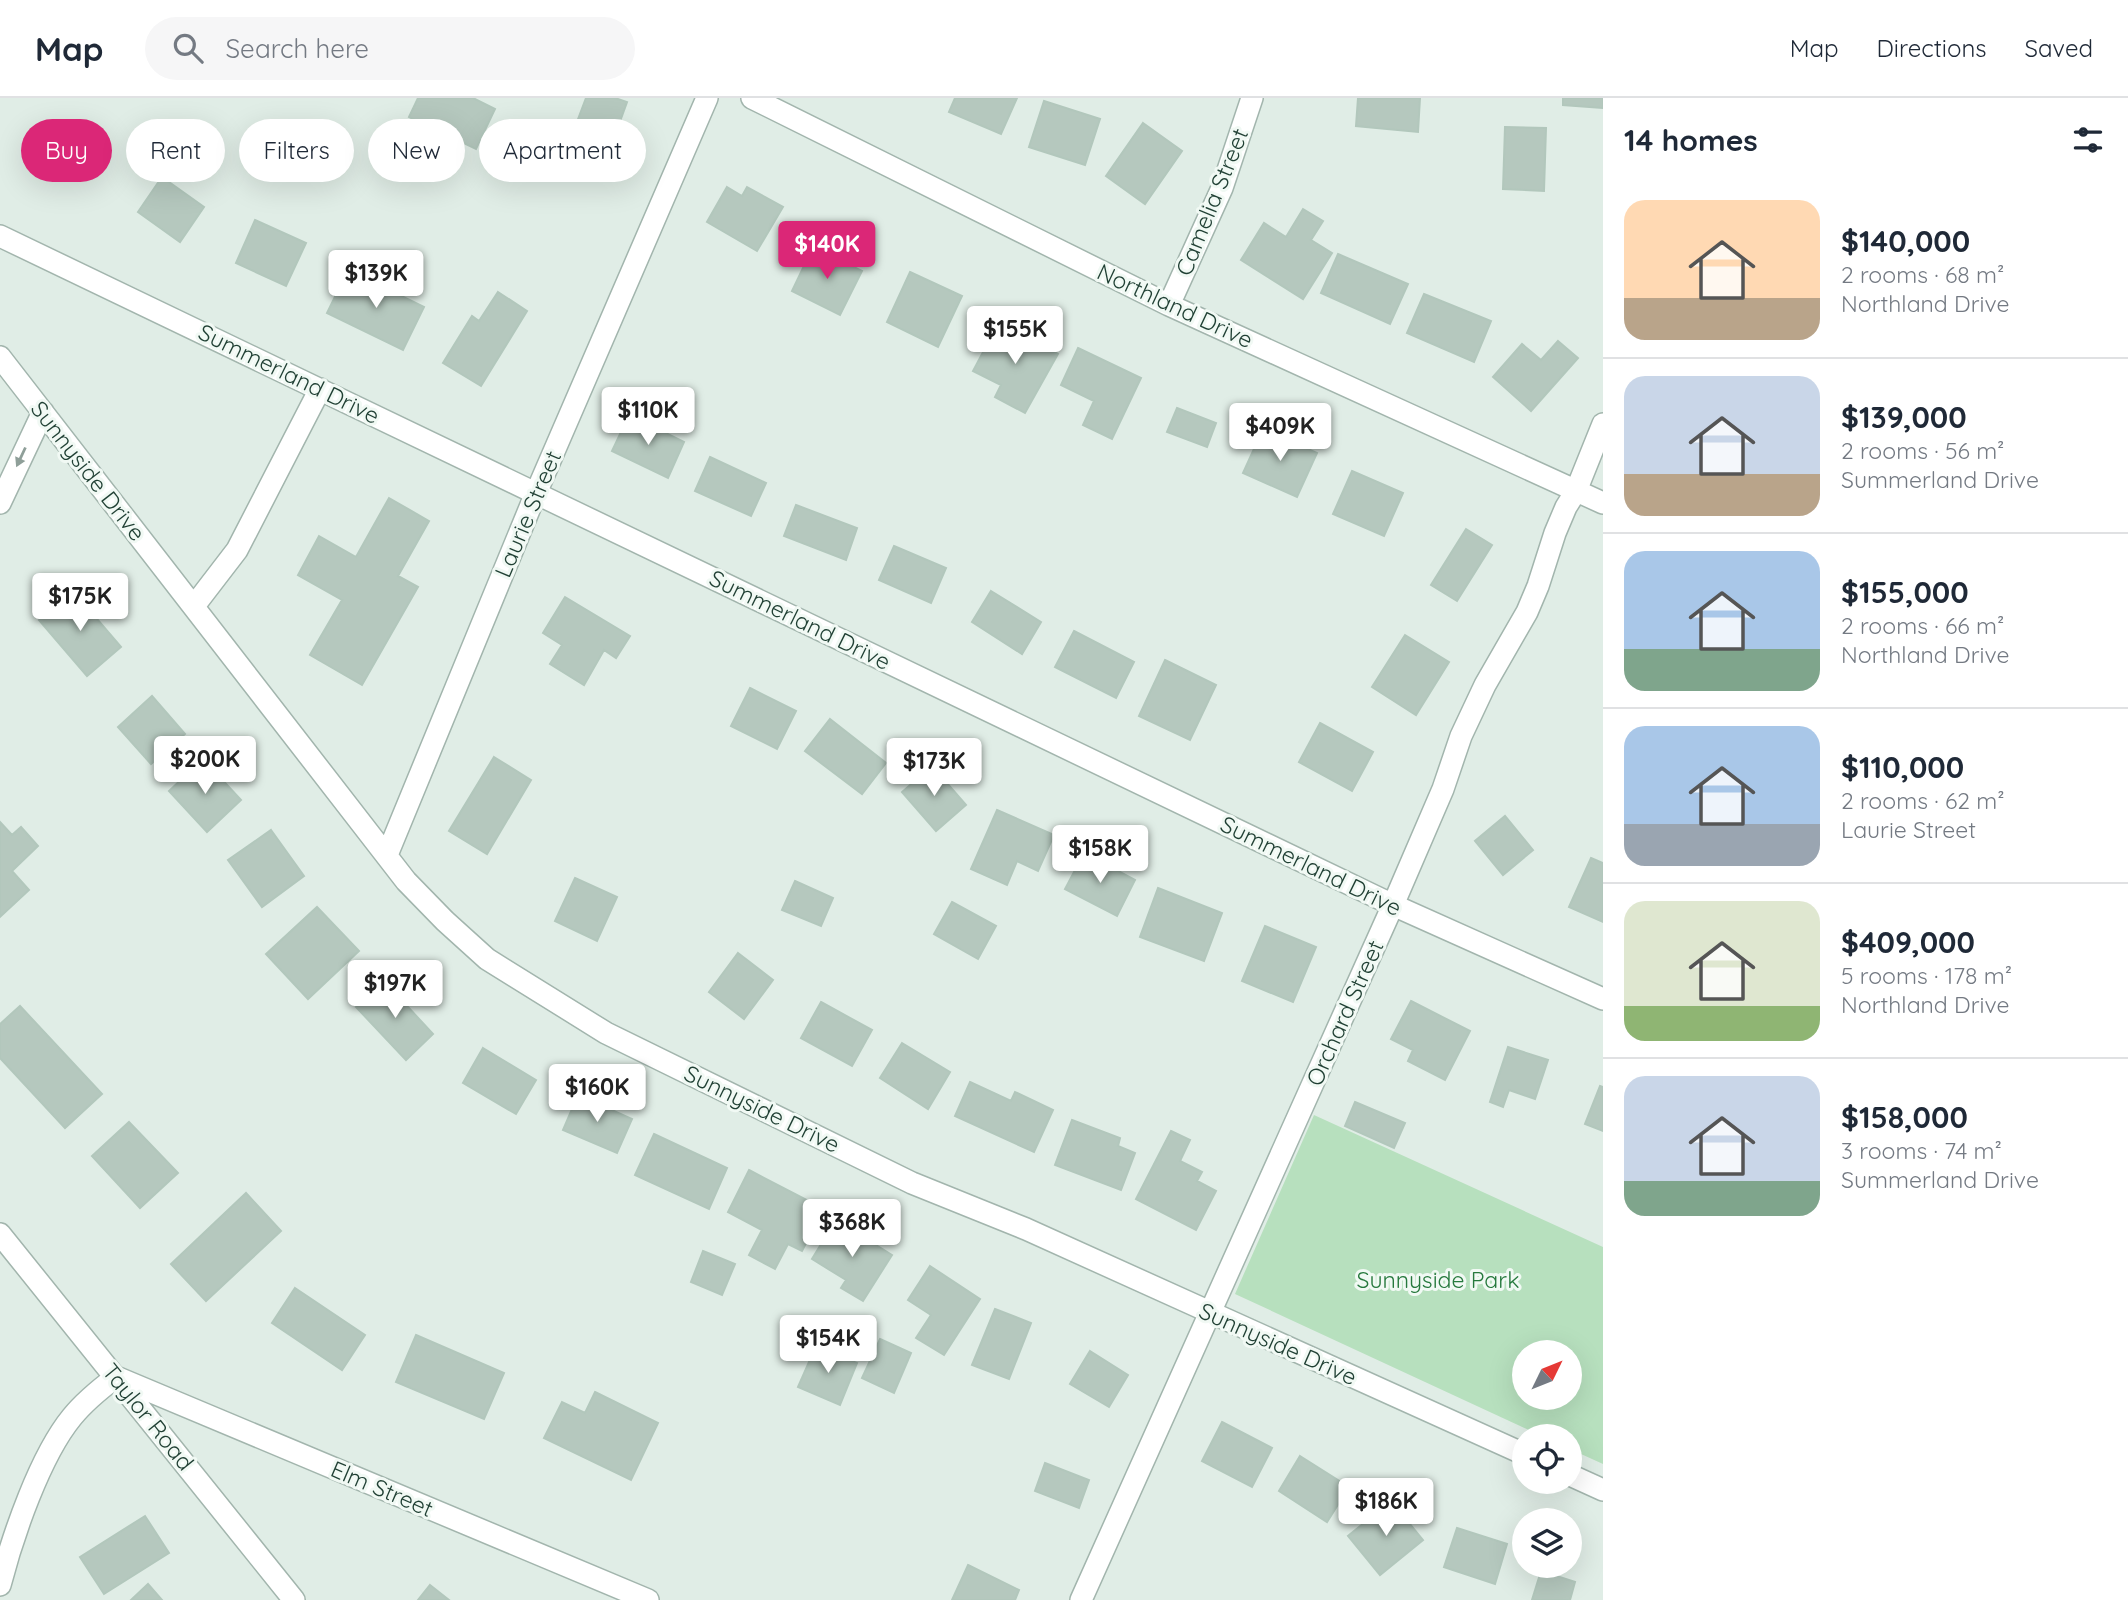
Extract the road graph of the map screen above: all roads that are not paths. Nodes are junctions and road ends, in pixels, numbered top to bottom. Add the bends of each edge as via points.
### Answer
1 (707, 98) edge
2 (752, 98) edge
3 (1252, 98) edge
4 (0, 236) edge
5 (1169, 305) junction
6 (0, 357) edge
7 (320, 389) junction
8 (43, 412) junction
9 (1603, 425) edge
10 (1576, 491) junction
11 (536, 493) junction
12 (0, 502) edge
13 (1603, 503) edge
14 (194, 606) junction
15 (387, 855) junction
16 (1393, 905) junction
17 (1603, 999) edge
18 (0, 1234) edge
19 (1210, 1314) junction
20 (116, 1377) junction
21 (1512, 1449) edge
22 (1582, 1480) edge
23 (1603, 1490) edge
24 (0, 1585) edge
25 (295, 1600) edge
26 (648, 1600) edge
27 (1081, 1600) edge

1 - 11 street, Laurie Street
2 - 5 street, Northland Drive
3 - 5 street, Camelia Street via 1222,188
4 - 7 street, Summerland Drive
5 - 10 street, Northland Drive
6 - 8 street, Sunnyside Drive
7 - 11 street, Summerland Drive
7 - 14 street via 237,550
8 -> 12 street
8 - 14 street, Sunnyside Drive
9 - 10 street, Orchard Street
10 - 13 street, Northland Drive
10 - 16 street, Orchard Street via 1555,533 1527,612 1461,736
11 - 15 street, Laurie Street
11 - 16 street, Summerland Drive
14 - 15 street, Sunnyside Drive
15 - 19 street, Sunnyside Drive via 406,881 487,959 606,1033 912,1183 1026,1229
16 - 17 street, Summerland Drive
16 - 19 street, Orchard Street
18 - 20 street, Taylor Road
19 - 21 street, Sunnyside Drive
19 - 27 street, Orchard Street
20 - 24 street via 91,1396 56,1440 32,1490
20 - 25 street, Taylor Road
20 - 26 street, Elm Street
22 - 23 street

